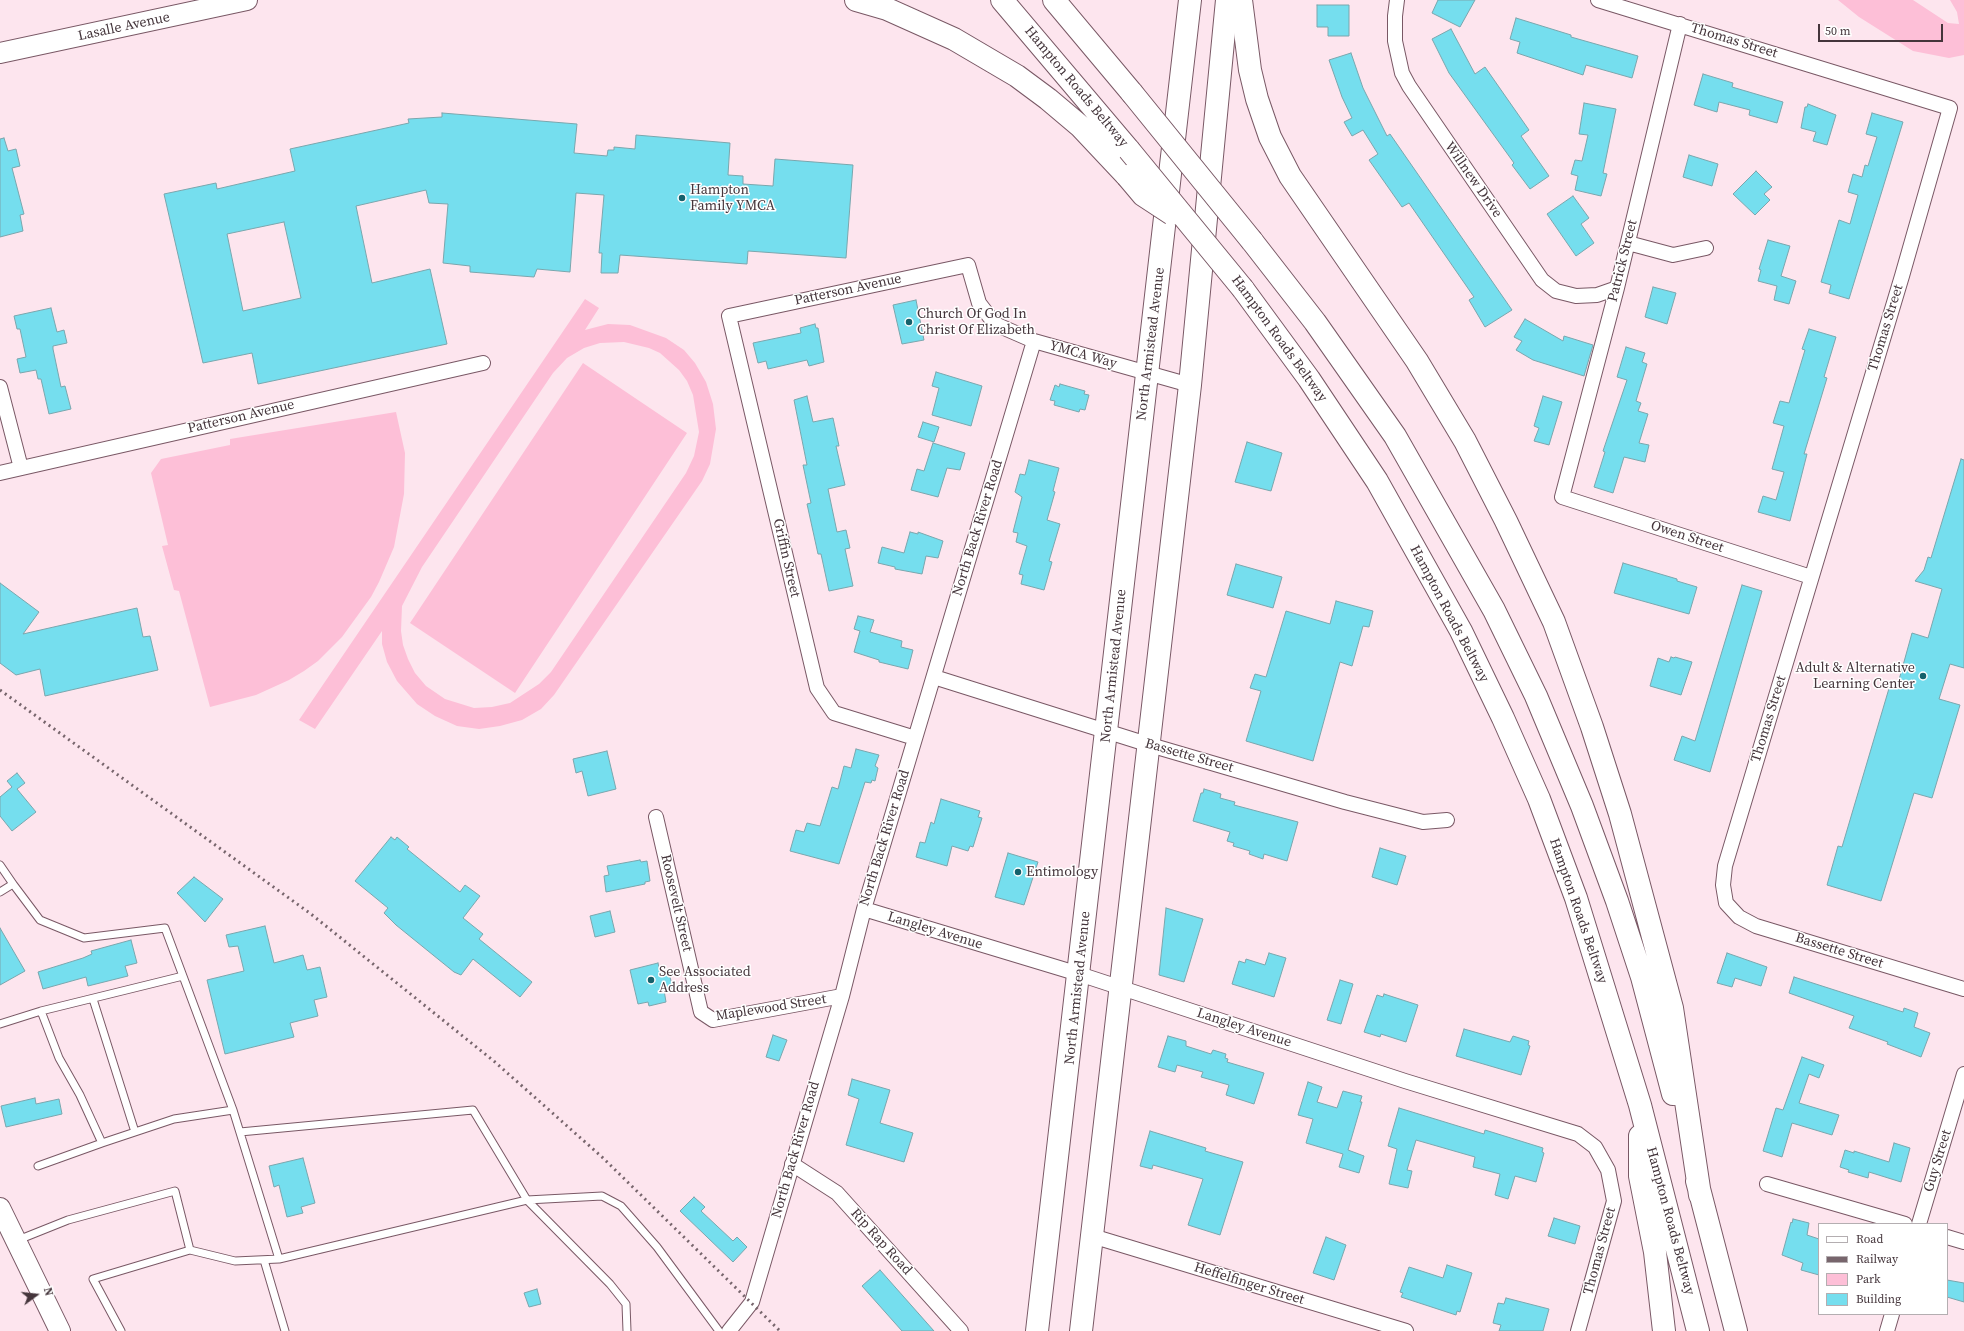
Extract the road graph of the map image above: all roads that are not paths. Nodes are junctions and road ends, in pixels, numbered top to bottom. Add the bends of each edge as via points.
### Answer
1 (247, 0) edge
2 (856, 0) edge
3 (1002, 0) edge
4 (1054, 0) edge
5 (1185, 0) edge
6 (1190, 0) edge
7 (1227, 0) edge
8 (1241, 0) edge
9 (1397, 0) edge
10 (1598, 0) edge
11 (1680, 24) junction
12 (1187, 25) junction
13 (1, 49) edge
14 (1194, 230) junction
15 (1628, 243) junction
16 (1706, 248) dead end
17 (968, 265) joint
18 (1617, 288) junction
19 (728, 316) joint
20 (1034, 341) junction
21 (483, 363) dead end
22 (1147, 373) junction
23 (1190, 385) junction
24 (0, 387) edge
25 (21, 468) junction
26 (0, 473) edge
27 (1562, 497) joint
28 (1811, 577) junction
29 (934, 677) junction
30 (1106, 731) junction
31 (915, 738) junction
32 (1150, 745) junction
33 (656, 817) dead end
34 (1447, 820) dead end
35 (0, 865) edge
36 (13, 884) junction
37 (0, 892) edge
38 (1726, 902) joint
39 (864, 909) junction
40 (1079, 974) junction
41 (183, 976) junction
42 (1962, 988) edge
43 (1121, 989) junction
44 (842, 996) junction
45 (93, 998) junction
46 (41, 1011) junction
47 (700, 1012) joint
48 (0, 1024) edge
49 (1964, 1074) edge
50 (1640, 1105) junction
51 (233, 1110) junction
52 (134, 1132) junction
53 (240, 1132) junction
54 (102, 1143) junction
55 (792, 1164) junction
56 (38, 1166) dead end
57 (1608, 1170) joint
58 (1767, 1184) dead end
59 (1700, 1195) junction
60 (527, 1200) junction
61 (0, 1208) edge
62 (1901, 1223) edge
63 (1919, 1223) edge
64 (1092, 1236) junction
65 (1948, 1237) edge
66 (16, 1241) junction
67 (1964, 1242) edge
68 (190, 1250) junction
69 (279, 1259) junction
70 (264, 1260) junction
71 (1892, 1315) edge
72 (60, 1331) edge
73 (122, 1331) edge
74 (285, 1331) edge
75 (627, 1331) edge
76 (719, 1331) edge
77 (729, 1331) edge
78 (961, 1331) edge
79 (1037, 1331) edge
80 (1081, 1331) edge
81 (1406, 1331) edge
82 (1578, 1331) edge
83 (1664, 1331) edge
84 (1698, 1331) edge
85 (1736, 1331) edge
86 (1887, 1331) edge

1 - 13 main road, Lasalle Avenue
2 - 14 main road, bridge via 887,9 954,39 1017,76 1080,126 1143,194
3 - 14 main road, Hampton Roads Beltway, bridge
4 - 59 main road, bridge via 1252,241 1315,322 1394,436 1494,610 1536,696 1582,806 1617,901 1642,977
5 - 12 main road
6 - 12 main road, North Armistead Avenue
7 - 23 main road
8 - 59 main road via 1256,99 1270,137 1290,176 1417,361 1461,434 1506,520 1554,622 1592,727 1648,912 1672,1008
9 - 18 street, Willnew Drive via 1394,16 1395,41 1402,73 1408,86 1542,280 1556,291 1576,296 1597,295
10 - 11 street, Thomas Street
11 - 15 street, Patrick Street
11 - 28 street, Thomas Street via 1950,108
12 - 22 main road, North Armistead Avenue
14 - 50 main road, Hampton Roads Beltway, bridge via 1243,289 1344,430 1461,631 1503,718 1541,806 1576,898
15 - 16 street via 1673,255
15 - 18 street, Patrick Street
17 - 19 street, Patterson Avenue
17 - 20 street, YMCA Way via 979,303 995,324
18 - 27 street, Patrick Street
19 - 31 street, Griffin Street via 817,688 834,712
20 - 22 street, YMCA Way
20 - 29 street, North Back River Road
21 - 25 street, Patterson Avenue
22 - 23 street, YMCA Way
22 - 30 main road, North Armistead Avenue
23 - 32 main road
24 - 25 street
25 - 26 street, Patterson Avenue
27 - 28 street, Owen Street
28 - 38 street, Thomas Street via 1725,866 1723,885
29 - 30 street, Bassette Street
29 - 31 street, North Back River Road
30 - 32 street, Bassette Street
30 - 40 main road, North Armistead Avenue
31 - 39 street, North Back River Road
32 - 34 street, Bassette Street via 1415,820
32 - 43 main road
33 - 47 street, Roosevelt Street
35 - 36 lane
36 - 37 lane
36 - 41 lane via 40,920 84,938 165,928
38 - 42 street, Bassette Street via 1738,917 1756,926
39 - 40 street, Langley Avenue
39 - 44 street, North Back River Road
40 - 43 street, Langley Avenue
40 - 79 main road, North Armistead Avenue
41 - 45 lane
41 - 51 lane
43 - 57 street, Langley Avenue via 1578,1134 1595,1147
43 - 64 main road
44 - 47 street, Maplewood Street via 713,1020
44 - 55 street, North Back River Road
45 - 46 lane
45 - 52 lane
46 - 48 lane
46 - 54 lane via 59,1058 80,1095
49 - 63 street, Guy Street
50 - 83 main road via 1640,1176 1656,1252
50 - 84 main road, Hampton Roads Beltway
51 - 52 lane via 174,1119
51 - 53 lane
52 - 54 lane
53 - 60 lane via 473,1110
53 - 69 lane
54 - 56 lane
55 - 77 street, North Back River Road via 752,1302
55 - 78 street, Rip Rap Road via 837,1193
57 - 82 street, Thomas Street via 1614,1201
58 - 62 street
59 - 85 main road
60 - 69 lane
60 - 75 lane via 610,1284 626,1304
60 - 76 lane via 602,1196 621,1206 657,1247
61 - 66 main road
64 - 80 main road
64 - 81 street, Heffelfinger Street
65 - 67 street
66 - 68 lane via 68,1220 176,1191
66 - 72 main road
68 - 70 lane via 235,1261
68 - 73 lane via 93,1279
69 - 70 lane
70 - 74 lane
71 - 86 street

